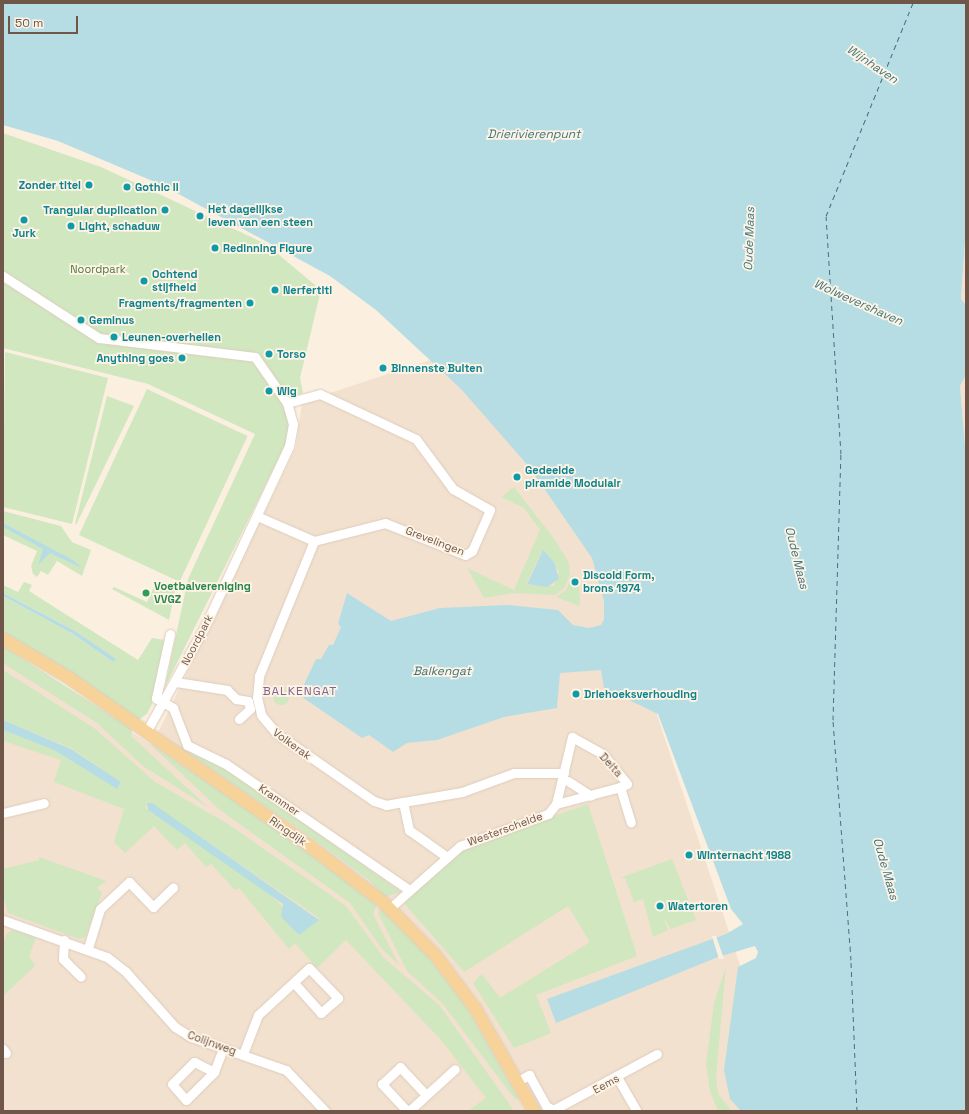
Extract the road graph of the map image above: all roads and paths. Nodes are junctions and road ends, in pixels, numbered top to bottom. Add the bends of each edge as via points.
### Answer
1 (3, 276) edge
2 (287, 403) junction
3 (257, 516) junction
4 (314, 541) junction
5 (170, 634) dead end
6 (3, 639) edge
7 (176, 682) junction
8 (164, 703) junction
9 (239, 719) dead end
10 (146, 732) junction
11 (566, 777) junction
12 (620, 787) junction
13 (591, 796) junction
14 (403, 802) junction
15 (44, 803) dead end
16 (556, 804) junction
17 (3, 813) edge
18 (631, 822) dead end
19 (447, 857) junction
20 (173, 888) dead end
21 (410, 890) junction
22 (390, 908) junction
23 (3, 920) edge
24 (64, 940) junction
25 (88, 948) junction
26 (81, 977) dead end
27 (294, 983) junction
28 (223, 1048) junction
29 (243, 1054) junction
30 (657, 1054) dead end
31 (455, 1069) dead end
32 (214, 1072) dead end
33 (617, 1078) junction
34 (518, 1081) junction
35 (426, 1095) junction
36 (568, 1108) edge
37 (553, 1110) edge
38 (325, 1111) edge
39 (408, 1111) edge
40 (534, 1111) edge
41 (637, 1111) edge

1 - 2 street, Noordpark via 99,338 255,357
2 - 3 street, Noordpark via 292,435
2 - 4 street, Grevelingen via 320,394 416,439 453,488 490,510 472,551 465,555 385,523
3 - 4 street
3 - 7 street, Noordpark
4 - 14 street, Volkerak via 259,676 257,697 261,715 276,733 374,801 386,805
5 - 8 street via 156,696
6 - 10 main road, Ringdijk via 69,678
7 - 8 street, Noordpark
7 - 9 street via 226,690 236,699 248,701 250,709
8 - 10 street, Noordpark
8 - 21 street, Krammer via 173,708 187,745 226,764
10 - 22 main road, Ringdijk via 356,879
11 - 12 street, Delta via 572,737 603,754 627,784
11 - 13 street
11 - 14 street, Volkerak via 514,773 462,792
11 - 16 street, Delta
12 - 13 street, Westerschelde
12 - 18 street, Delta
13 - 16 street, Westerschelde
14 - 19 street via 409,830
15 - 17 street
16 - 19 street, Westerschelde via 548,814 475,838
19 - 21 street, Westerschelde
20 - 25 street via 153,907 129,882 100,909
21 - 22 street, Westerschelde
22 - 34 main road, Ringdijk via 436,956 475,1008
23 - 24 street, Colijnweg
24 - 25 street, Colijnweg
24 - 26 street via 63,959
25 - 28 street, Colijnweg via 126,972 175,1027
27 - 27 street via 321,1013 338,998 309,968
27 - 29 street via 258,1015
28 - 29 street, Colijnweg
28 - 32 street
29 - 38 street, Colijnweg via 286,1070
30 - 33 street, Eems
31 - 35 street
33 - 36 street, Eems
33 - 41 street
34 - 37 street via 529,1075 546,1106
34 - 40 main road, Ringdijk
35 - 39 street
35 - 39 street via 400,1067 382,1084
36 - 37 street, Eems

